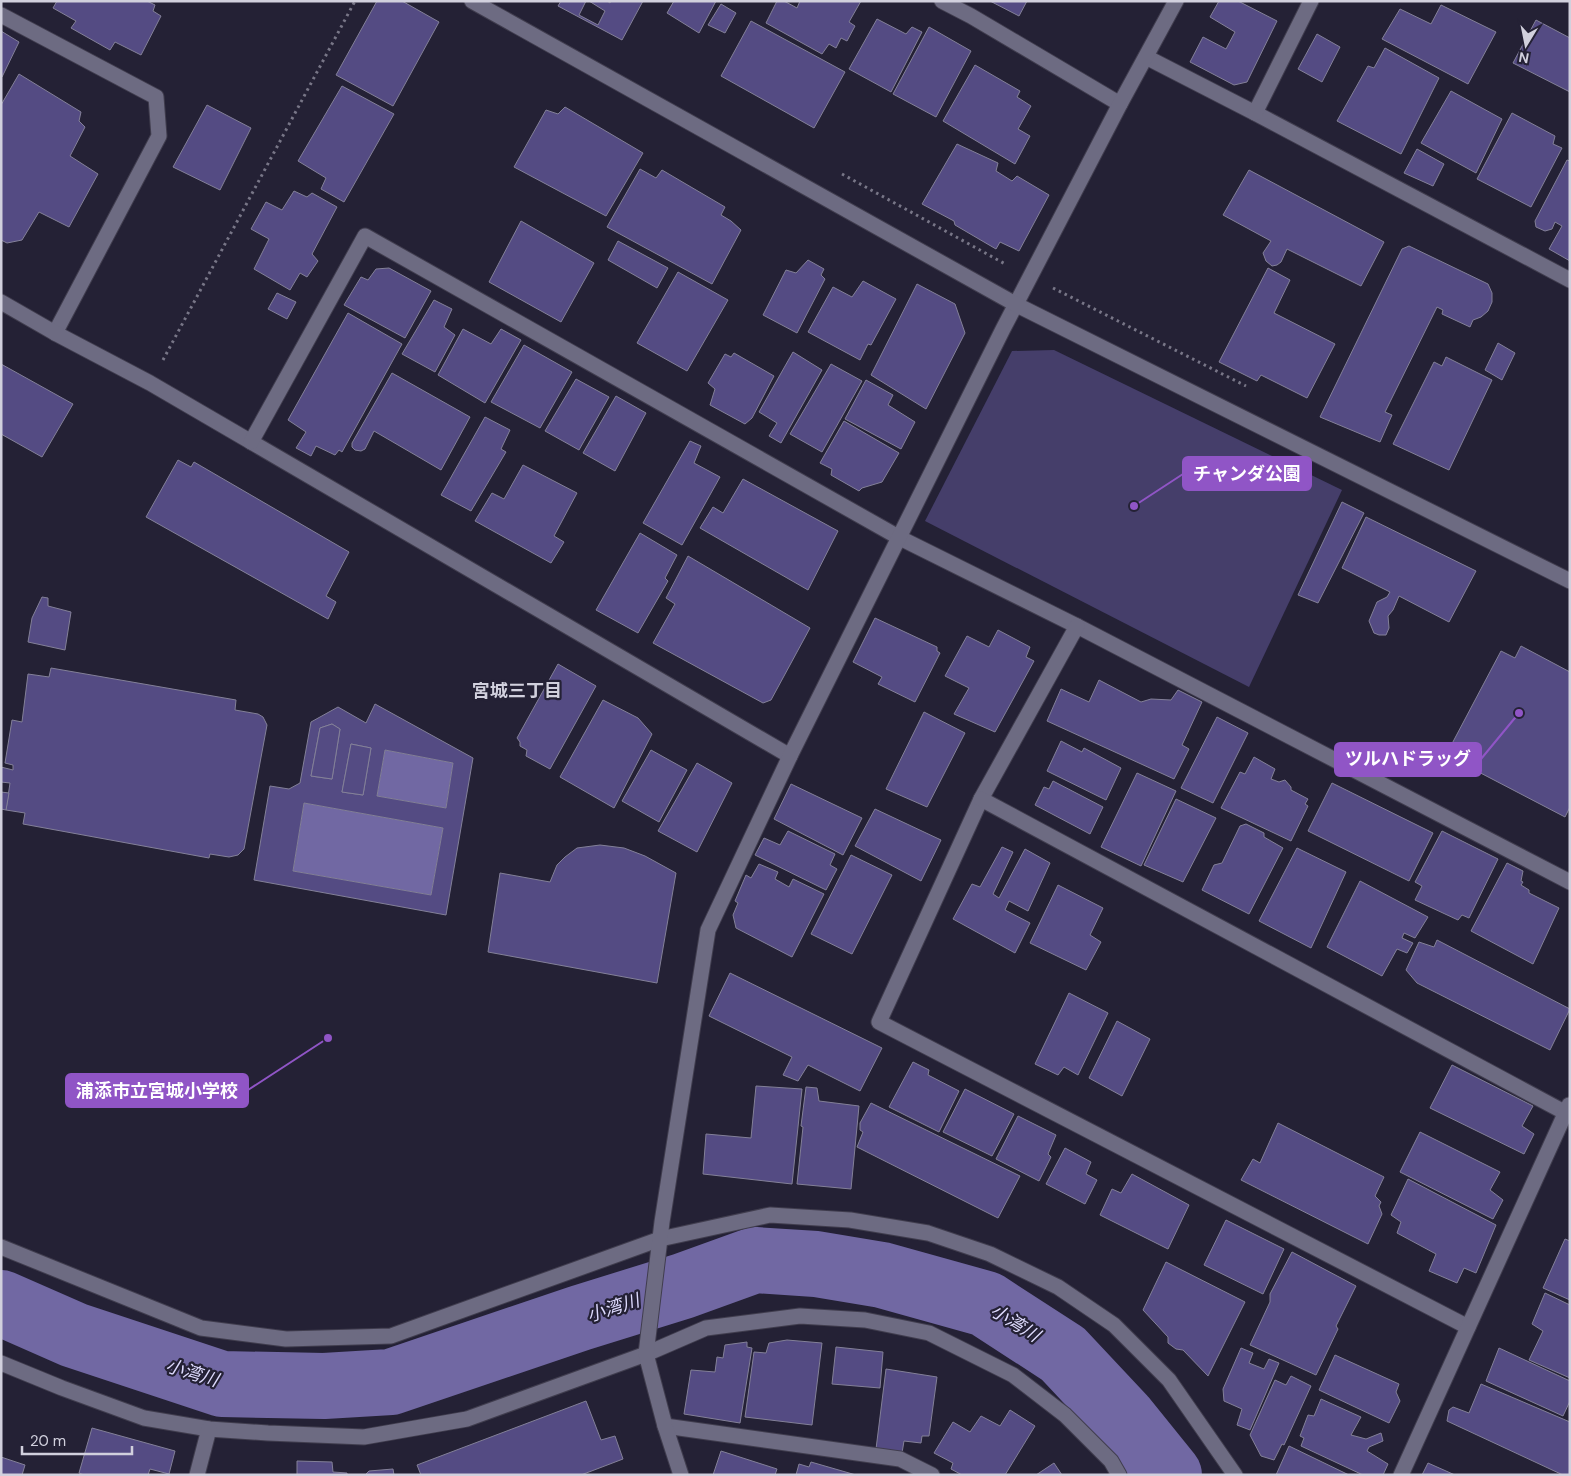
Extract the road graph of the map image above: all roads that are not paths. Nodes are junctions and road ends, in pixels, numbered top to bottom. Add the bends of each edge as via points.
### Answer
1 (472, 1) edge
2 (942, 1) edge
3 (1176, 1) edge
4 (1311, 1) edge
5 (1, 15) edge
6 (1146, 57) junction
7 (1120, 104) junction
8 (1255, 113) junction
9 (1570, 280) edge
10 (1, 302) edge
11 (1017, 305) junction
12 (55, 333) junction
13 (252, 442) junction
14 (900, 538) junction
15 (1570, 581) edge
16 (1078, 626) junction
17 (790, 756) junction
18 (981, 799) junction
19 (1570, 882) edge
20 (1568, 1109) edge
21 (660, 1240) junction
22 (1, 1246) edge
23 (1468, 1327) junction
24 (646, 1354) junction
25 (1, 1363) edge
26 (666, 1426) junction
27 (209, 1429) junction
28 (197, 1475) edge
29 (681, 1475) edge
30 (932, 1475) edge
31 (1119, 1475) edge
32 (1235, 1475) edge
33 (1401, 1475) edge

1 - 11 street
2 - 7 street
3 - 6 street
4 - 8 street
5 - 12 street via 156,97 159,136
6 - 7 street
6 - 8 street
7 - 11 street
8 - 9 street
10 - 12 street
11 - 14 street
11 - 15 street
12 - 13 street
13 - 14 street via 365,236
13 - 17 street
14 - 16 street
14 - 17 street
16 - 18 street
16 - 19 street
17 - 21 street via 708,930
18 - 20 street
18 - 23 street via 879,1022
20 - 23 street
21 - 22 street via 392,1336 286,1340 201,1328
21 - 24 street
21 - 32 street via 770,1215 850,1220 928,1233 990,1254 1058,1287 1114,1324 1169,1380
23 - 33 street
24 - 26 street
24 - 27 street via 467,1419 364,1437
24 - 31 street via 706,1328 800,1316 865,1320 928,1334 1013,1375 1065,1415 1111,1461
25 - 27 street via 144,1418
26 - 29 street
26 - 30 street via 900,1459
27 - 28 street

